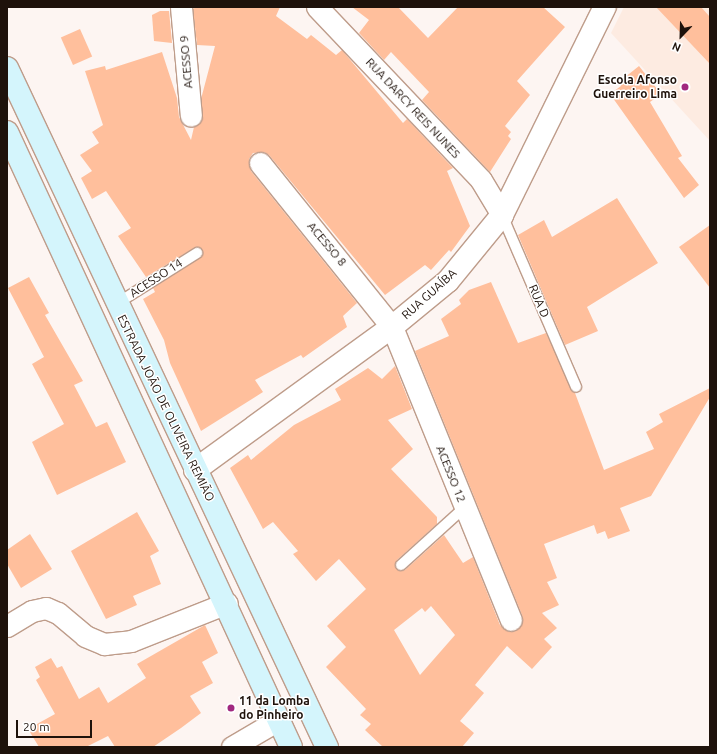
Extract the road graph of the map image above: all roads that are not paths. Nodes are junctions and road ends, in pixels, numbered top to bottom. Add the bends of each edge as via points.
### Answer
1 (181, 7) edge
2 (317, 7) edge
3 (605, 7) edge
4 (7, 68) edge
5 (191, 116) dead end
6 (7, 132) edge
7 (260, 163) dead end
8 (502, 215) junction
9 (197, 253) dead end
10 (116, 304) junction
11 (392, 327) junction
12 (576, 387) dead end
13 (195, 470) junction
14 (464, 507) junction
15 (401, 565) dead end
16 (227, 603) junction
17 (511, 620) dead end
18 (7, 626) edge
19 (278, 720) junction
20 (232, 747) edge
21 (291, 747) edge
22 (327, 747) edge

1 - 5 street, ACESSO 9
2 - 8 street, RUA DARCY REIS NUNES via 481,180
3 - 8 street, RUA GUAÍBA
4 - 10 main road, ESTRADA JOÃO DE OLIVEIRA REMIÃO
6 - 16 main road
7 - 11 street, ACESSO 8
8 - 11 street, RUA GUAÍBA via 448,281
8 - 12 lane, RUA D
9 - 10 lane, ACESSO 14
10 - 13 main road, ESTRADA JOÃO DE OLIVEIRA REMIÃO
11 - 13 street, RUA GUAÍBA
11 - 14 street, ACESSO 12
13 - 22 main road, ESTRADA JOÃO DE OLIVEIRA REMIÃO
14 - 15 lane
14 - 17 street, ACESSO 12
16 - 18 street via 131,641 104,644 85,636 58,613 46,608 32,611
16 - 19 main road
19 - 20 street
19 - 21 main road

